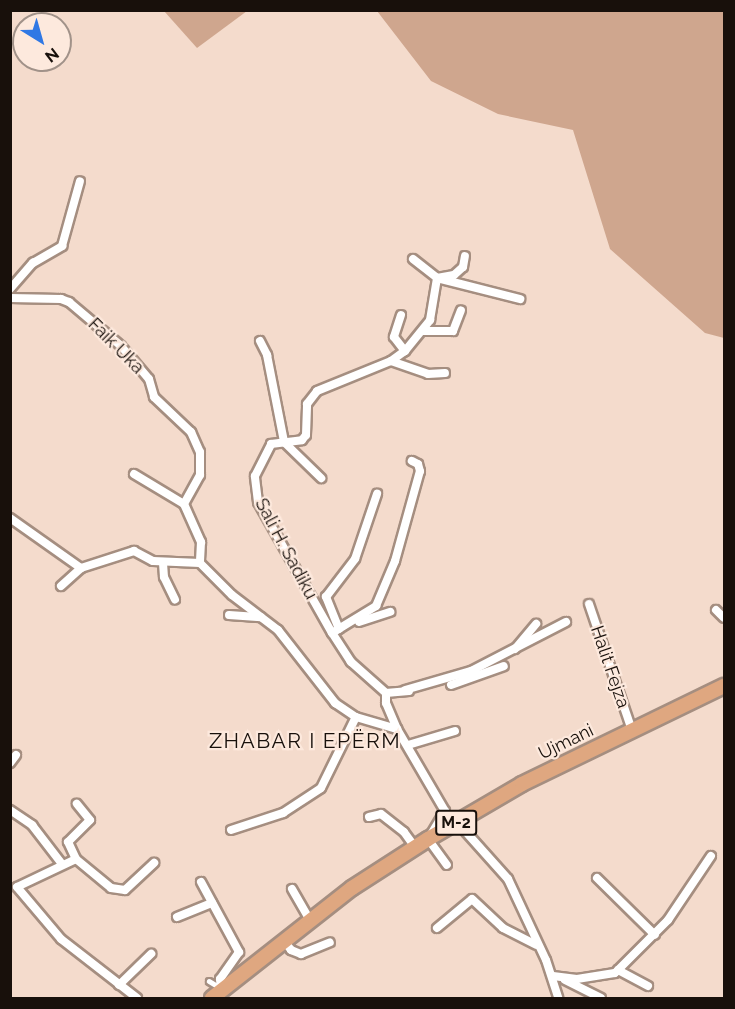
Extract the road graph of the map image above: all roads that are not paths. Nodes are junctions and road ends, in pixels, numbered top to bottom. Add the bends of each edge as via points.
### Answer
1 (80, 181) dead end
2 (465, 256) dead end
3 (413, 259) dead end
4 (437, 278) junction
5 (10, 289) edge
6 (10, 298) edge
7 (520, 299) dead end
8 (461, 310) dead end
9 (401, 315) dead end
10 (423, 331) junction
11 (260, 341) dead end
12 (405, 351) junction
13 (391, 361) junction
14 (446, 373) dead end
15 (284, 442) junction
16 (412, 461) dead end
17 (134, 474) dead end
18 (321, 478) dead end
19 (377, 494) dead end
20 (184, 504) junction
21 (10, 518) edge
22 (163, 563) junction
23 (200, 563) junction
24 (81, 568) junction
25 (61, 586) dead end
26 (175, 600) dead end
27 (589, 604) dead end
28 (716, 610) dead end
29 (390, 612) dead end
30 (229, 615) dead end
31 (261, 617) junction
32 (724, 618) edge
33 (352, 622) junction
34 (566, 622) dead end
35 (536, 624) dead end
36 (335, 631) junction
37 (514, 650) junction
38 (504, 666) dead end
39 (724, 686) edge
40 (405, 690) junction
41 (386, 693) junction
42 (356, 717) junction
43 (397, 729) junction
44 (632, 729) junction
45 (455, 731) dead end
46 (408, 746) junction
47 (16, 755) dead end
48 (10, 763) edge
49 (77, 804) dead end
50 (10, 810) edge
51 (369, 817) dead end
52 (460, 820) junction
53 (231, 830) dead end
54 (428, 839) junction
55 (415, 847) junction
56 (711, 856) dead end
57 (76, 859) junction
58 (154, 863) dead end
59 (62, 864) junction
60 (447, 865) dead end
61 (597, 878) dead end
62 (201, 882) dead end
63 (14, 888) edge
64 (292, 889) dead end
65 (213, 903) junction
66 (177, 917) dead end
67 (310, 920) junction
68 (437, 928) dead end
69 (654, 934) junction
70 (283, 940) junction
71 (330, 942) dead end
72 (537, 945) junction
73 (151, 954) dead end
74 (618, 970) junction
75 (557, 977) junction
76 (209, 981) dead end
77 (119, 985) junction
78 (648, 986) dead end
79 (217, 992) edge
80 (136, 999) edge
81 (558, 999) edge
82 (601, 999) edge

1 - 5 street via 62,246 33,263
2 - 4 street via 463,267 454,275
3 - 4 street
4 - 7 street
4 - 10 street, Sali H. Sadiku via 435,302
6 - 20 street, Faik Uka via 60,298 69,302 121,346 149,379 154,397 191,432 200,452 200,475
8 - 10 street via 453,330
9 - 12 street via 394,337
10 - 12 street, Sali H. Sadiku
11 - 15 street via 267,355
12 - 13 street, Sali H. Sadiku
13 - 14 street via 428,374
13 - 15 street, Sali H. Sadiku via 316,391 307,404 306,435 302,441
15 - 18 street
15 - 36 street, Sali H. Sadiku via 271,444 265,451 255,477 256,494 290,564
16 - 33 street via 420,471 395,561 376,606
17 - 20 street
19 - 36 street, Sali H. Sadiku via 355,559 326,597
20 - 23 street via 201,542
21 - 24 street
22 - 23 street
22 - 24 street via 134,551
22 - 26 street via 164,577
23 - 31 street
24 - 25 street
27 - 44 street, Halit Fejza
28 - 32 street
29 - 33 street
30 - 31 street
31 - 42 street via 278,630 328,697
33 - 36 street
34 - 37 street
35 - 37 street
36 - 41 street, Sali H. Sadiku via 351,662
37 - 40 street via 441,682
38 - 40 street via 439,688
39 - 44 main road, Ujmani / M-2
40 - 41 street
41 - 43 street
42 - 43 street
42 - 53 street via 321,788 283,813
43 - 46 street
44 - 52 main road, Ujmani / M-2
45 - 46 street
46 - 54 street via 445,811
47 - 48 street
49 - 57 street via 90,820 68,842
50 - 59 street via 32,825
51 - 55 street via 381,814 404,831
52 - 54 main road, Ujmani / M-2
52 - 72 street via 508,879
54 - 55 main road, Ujmani / M-2
54 - 60 street
55 - 67 main road, Ujmani / M-2
56 - 69 street
57 - 58 street via 111,888 121,891
57 - 59 street
59 - 63 street
61 - 69 street
62 - 65 street
63 - 77 street via 47,925
64 - 67 street
65 - 66 street
65 - 79 street via 239,952
67 - 70 main road, Ujmani / M-2
68 - 72 street via 472,899 503,928
69 - 74 street
70 - 71 street via 301,954
70 - 79 main road, Ujmani / M-2
72 - 75 street
73 - 77 street
74 - 75 street via 599,976
74 - 78 street
75 - 81 street
75 - 82 street
76 - 79 lane
77 - 80 street

